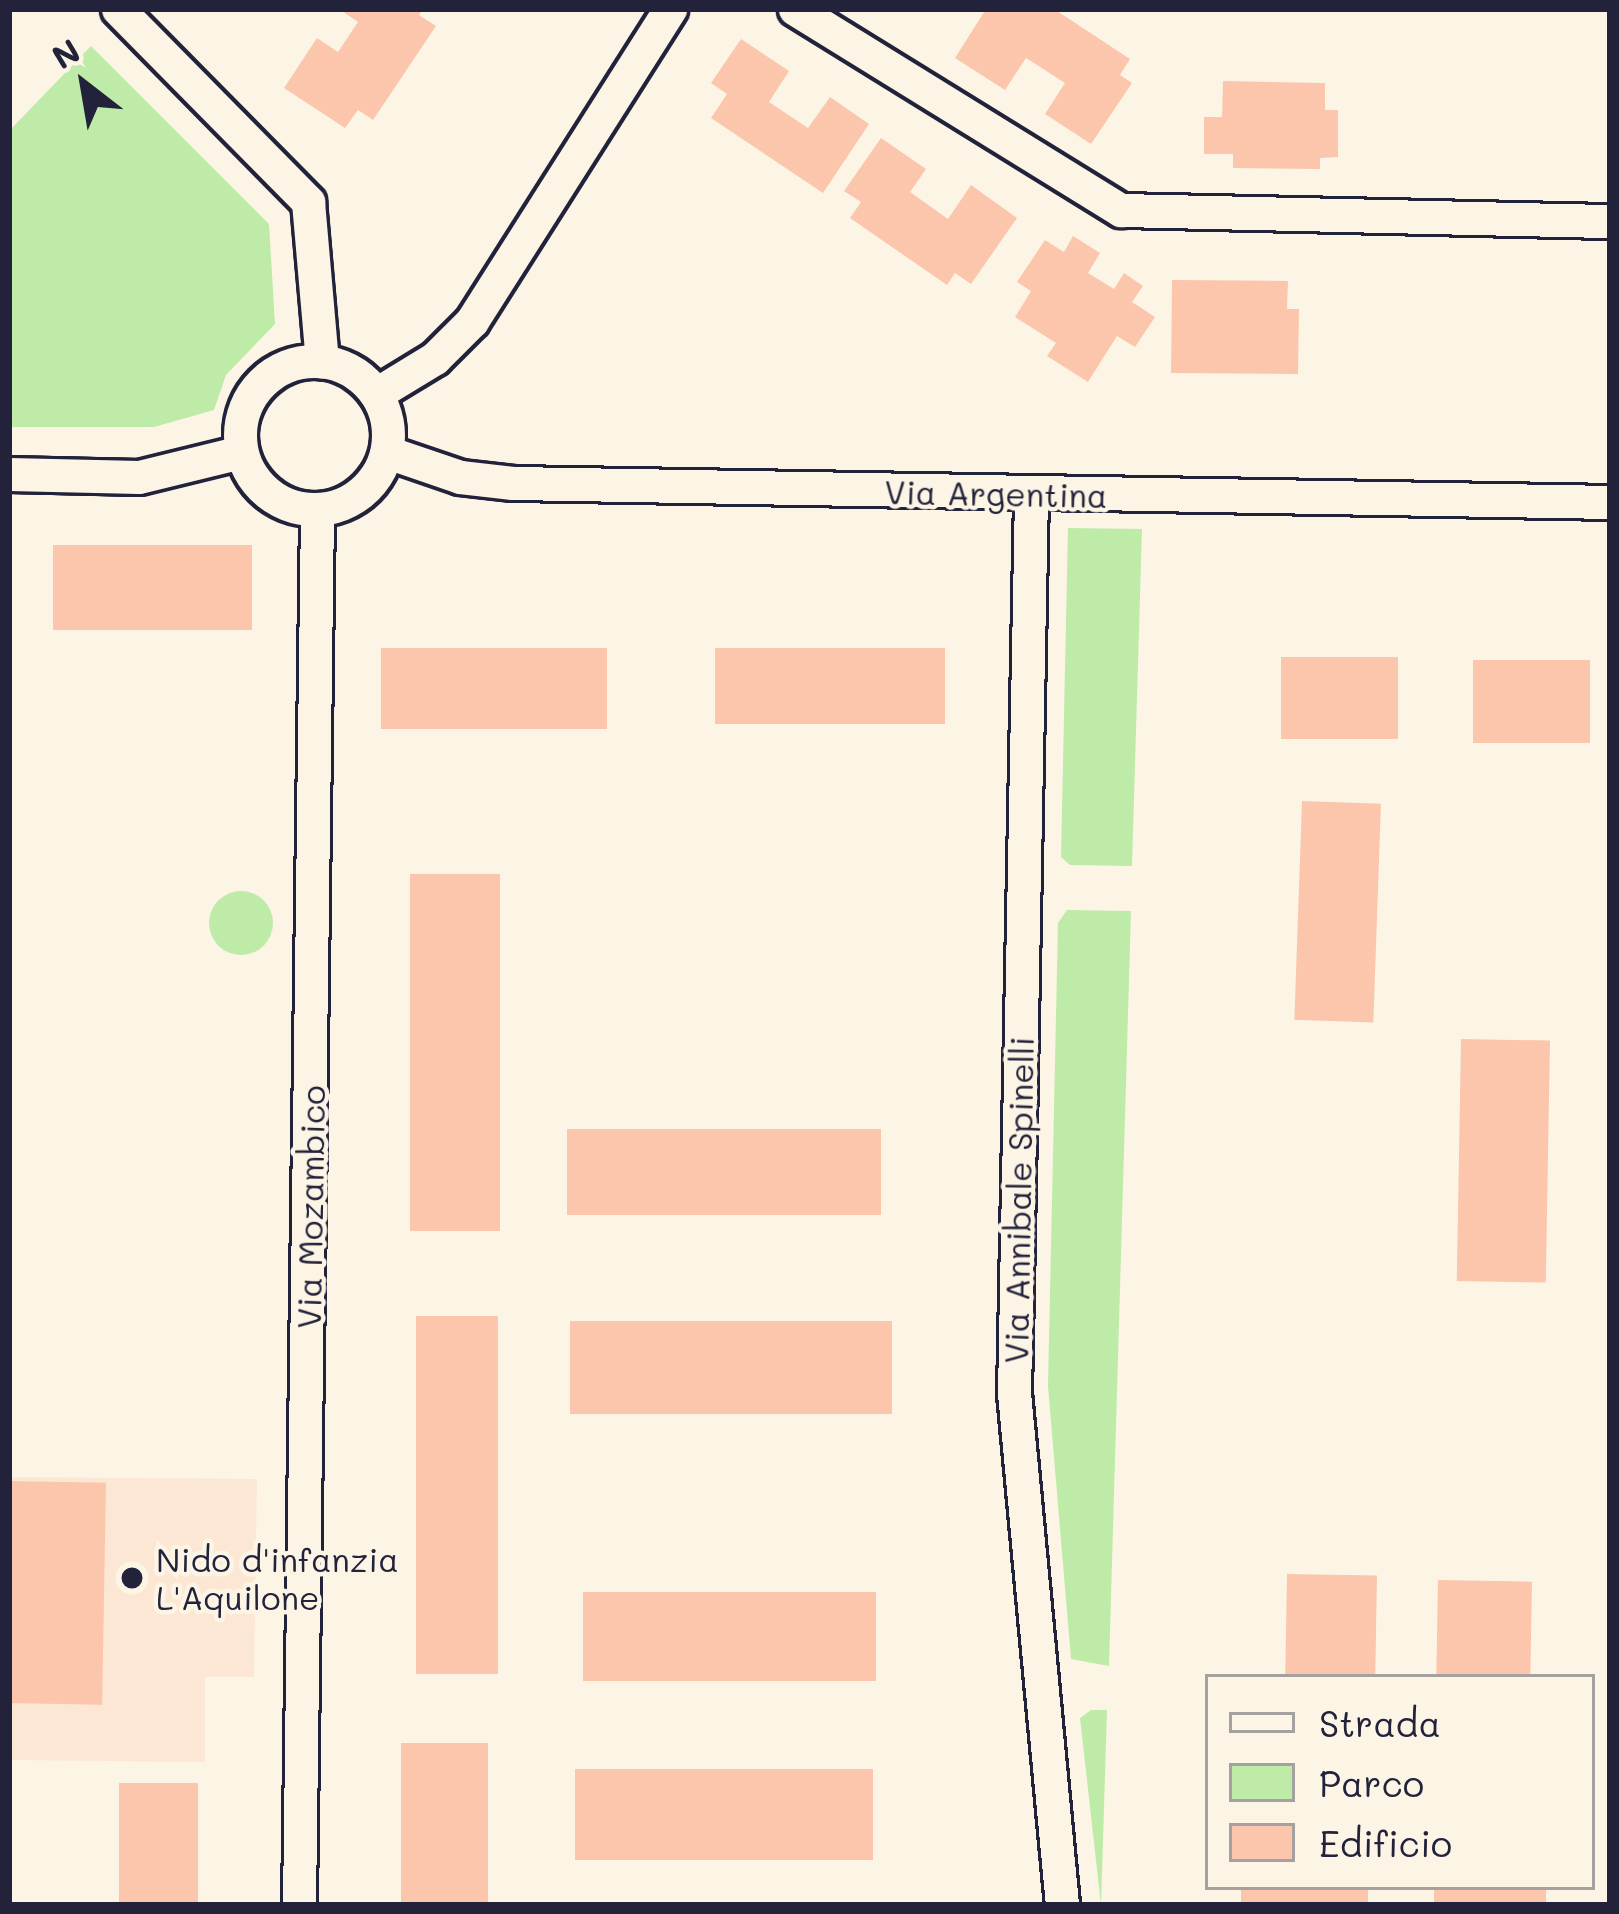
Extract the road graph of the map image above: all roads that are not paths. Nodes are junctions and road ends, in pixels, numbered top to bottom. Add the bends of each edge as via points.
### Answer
1 (118, 9) edge
2 (670, 9) edge
3 (795, 9) edge
4 (1610, 221) edge
5 (322, 361) junction
6 (376, 394) junction
7 (241, 452) junction
8 (387, 452) junction
9 (9, 474) edge
10 (1031, 494) junction
11 (1610, 502) edge
12 (317, 509) junction
13 (299, 1905) edge
14 (1062, 1905) edge

1 - 5 street via 308,202
2 - 6 street via 472,321 435,358
3 - 4 street via 1120,210
5 - 6 street via 362,377
5 - 7 street via 298,362 258,386 245,406
6 - 8 street
7 - 9 street via 140,478
7 - 12 street via 277,500
8 - 10 street, Via Argentina via 445,473 513,483
8 - 12 street via 361,492
10 - 11 street, Via Argentina
10 - 14 street, Via Annibale Spinelli via 1014,1393
12 - 13 street, Via Mozambico

